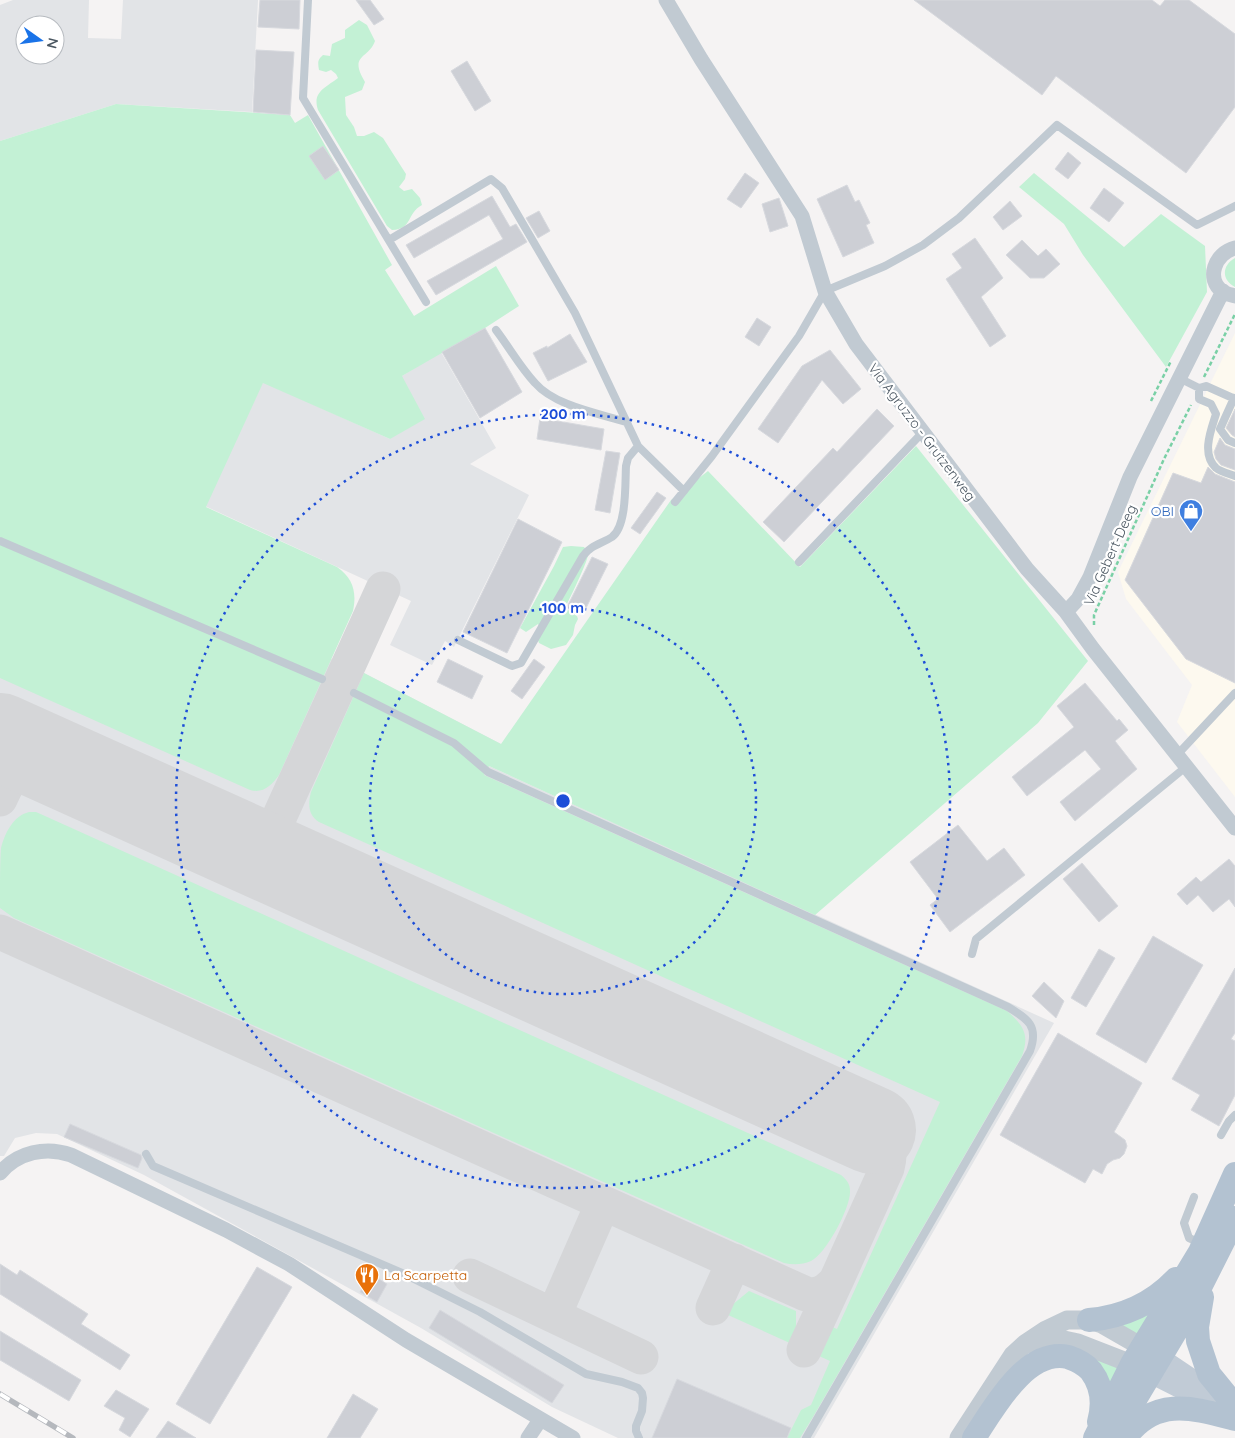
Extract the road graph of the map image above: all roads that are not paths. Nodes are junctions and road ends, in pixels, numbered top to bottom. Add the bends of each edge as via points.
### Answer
1 (308, 0) edge
2 (666, 0) edge
3 (1235, 206) edge
4 (388, 240) junction
5 (1235, 248) edge
6 (825, 291) junction
7 (1229, 294) edge
8 (426, 302) dead end
9 (496, 330) dead end
10 (1179, 378) junction
11 (1199, 388) junction
12 (1235, 399) edge
13 (626, 422) junction
14 (923, 432) junction
15 (1235, 443) edge
16 (638, 446) junction
17 (1235, 476) edge
18 (684, 491) junction
19 (675, 502) dead end
20 (0, 540) edge
21 (799, 562) dead end
22 (1066, 612) junction
23 (458, 640) dead end
24 (322, 679) dead end
25 (354, 693) dead end
26 (1235, 694) edge
27 (1182, 761) junction
28 (1235, 828) edge
29 (972, 954) dead end
30 (1235, 1115) edge
31 (1221, 1136) dead end
32 (146, 1154) dead end
33 (0, 1173) edge
34 (1235, 1174) edge
35 (1194, 1197) dead end
36 (1235, 1218) edge
37 (1202, 1249) junction
38 (1208, 1275) junction
39 (1089, 1320) junction
40 (1025, 1344) junction
41 (1149, 1362) junction
42 (1235, 1406) edge
43 (1235, 1410) edge
44 (1235, 1416) edge
45 (540, 1420) junction
46 (1235, 1420) edge
47 (528, 1438) edge
48 (573, 1438) edge
49 (639, 1438) edge
50 (806, 1438) edge
51 (959, 1438) edge
52 (974, 1438) edge
53 (1094, 1438) edge
54 (1112, 1438) edge
55 (1125, 1438) edge

1 - 4 lane via 303,98
2 - 6 street, Via Agruzzo - Grutzenweg via 802,216
3 - 6 lane via 1197,225 1057,125 959,218 923,245 885,266
4 - 8 lane
4 - 13 lane via 491,179 502,188 575,313
5 - 7 street via 1226,250 1218,258 1214,270 1216,282
6 - 14 street, Via Agruzzo - Grutzenweg via 856,344
6 - 18 lane via 799,336
7 - 10 street
9 - 13 lane via 535,384 561,401
10 - 11 lane
10 - 22 street via 1130,477 1090,577 1078,599
11 - 12 lane via 1206,386
11 - 17 lane via 1199,399 1211,404 1216,414 1208,438 1209,455 1216,468
12 - 15 lane via 1220,430
13 - 16 lane
14 - 21 lane
14 - 22 street, Via Agruzzo - Grutzenweg via 1027,569
16 - 18 lane
16 - 23 lane via 628,458 623,516 616,533 588,549 522,663 512,666
18 - 19 lane
20 - 24 lane
22 - 27 street, Via Agruzzo - Grutzenweg
25 - 50 lane via 454,743 488,772 1008,1007 1028,1021 1034,1037 1030,1051
26 - 27 lane
27 - 28 street, Via Agruzzo - Grutzenweg
27 - 29 lane via 976,939
30 - 31 lane
32 - 49 lane via 160,1169 450,1296 581,1372 638,1388 644,1398 636,1426
33 - 45 street via 9,1164 36,1152 51,1150 71,1155 289,1264 406,1340
34 - 37 main road
35 - 37 lane via 1184,1223 1189,1238
36 - 38 main road
37 - 39 main road via 1167,1288 1147,1304 1113,1316
37 - 41 main road
38 - 41 main road
38 - 42 main road via 1200,1304 1198,1341 1209,1374
39 - 40 street via 1067,1320
39 - 41 street via 1102,1324
40 - 41 street via 1064,1340 1078,1342
40 - 51 street via 1013,1355
41 - 43 main road
41 - 44 main road
41 - 53 main road
41 - 54 main road
45 - 47 street
45 - 48 street
46 - 55 main road via 1195,1409 1170,1408 1143,1420
52 - 53 main road via 1025,1370 1044,1358 1058,1356 1072,1358 1085,1365 1100,1387 1102,1410

